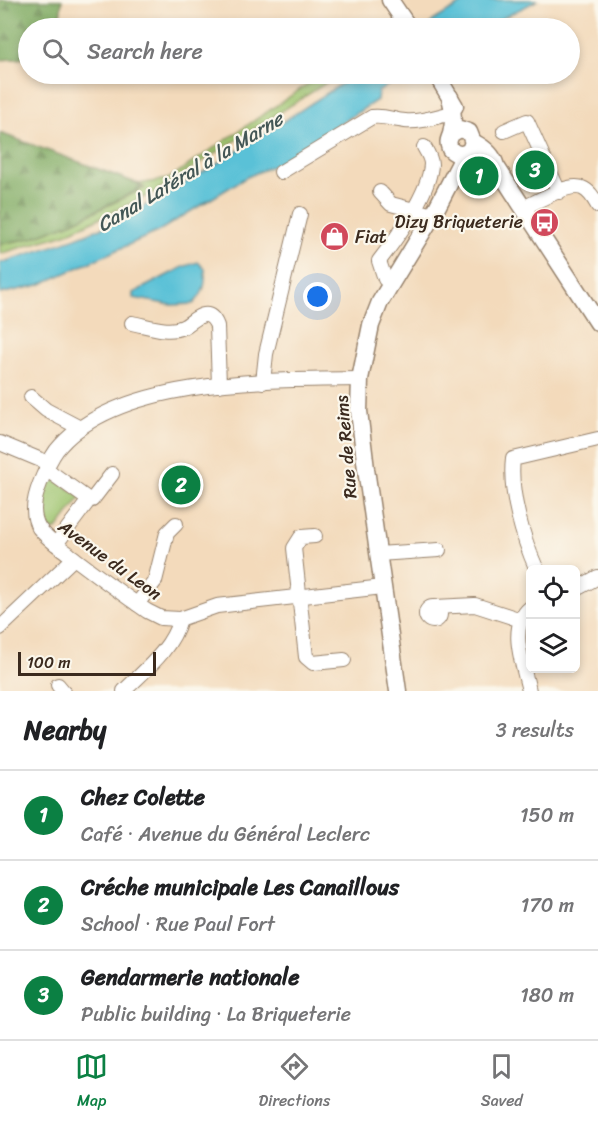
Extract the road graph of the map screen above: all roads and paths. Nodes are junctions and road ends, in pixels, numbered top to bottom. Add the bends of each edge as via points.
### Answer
1 (390, 0) edge
2 (402, 18) edge
3 (445, 90) edge
4 (504, 131) dead end
5 (461, 144) junction
6 (424, 147) dead end
7 (281, 172) dead end
8 (380, 192) dead end
9 (559, 192) junction
10 (598, 206) edge
11 (523, 208) junction
12 (414, 210) junction
13 (300, 213) dead end
14 (433, 215) junction
15 (391, 284) junction
16 (132, 323) dead end
17 (598, 323) edge
18 (360, 379) junction
19 (263, 382) junction
20 (219, 385) junction
21 (31, 397) dead end
22 (80, 428) junction
23 (598, 439) edge
24 (0, 443) edge
25 (47, 466) junction
26 (112, 474) dead end
27 (88, 500) junction
28 (176, 524) dead end
29 (315, 536) dead end
30 (56, 544) junction
31 (439, 550) dead end
32 (378, 554) junction
33 (74, 558) junction
34 (535, 565) edge
35 (596, 583) edge
36 (383, 587) junction
37 (580, 588) edge
38 (299, 596) junction
39 (137, 604) junction
40 (435, 607) dead end
41 (526, 614) edge
42 (180, 619) junction
43 (521, 620) junction
44 (0, 628) edge
45 (344, 660) dead end
46 (124, 691) edge
47 (398, 691) edge
48 (529, 691) edge

1 - 2 main road
3 - 5 main road
3 - 7 street via 405,121 372,117
4 - 9 street via 527,121
5 - 11 main road via 496,166
5 - 14 main road, Rue de Reims via 459,165
6 - 12 street via 431,161
8 - 12 street via 391,204
9 - 10 street via 581,187
9 - 11 street
11 - 17 main road
12 - 14 street
12 - 15 street via 379,261 385,279
13 - 19 street via 266,354
14 - 15 main road, Rue de Reims
15 - 18 main road, Rue de Reims via 371,325
16 - 20 street via 173,330 204,315 215,320
18 - 19 street, Avenue du Leon
18 - 32 main road, Rue de Reims via 359,411
19 - 20 street, Avenue du Leon
20 - 22 street, Avenue du Leon via 141,399
21 - 22 street
22 - 25 street, Avenue du Leon via 59,446
23 - 34 street via 513,459 518,511
24 - 25 street
25 - 27 street
25 - 30 street, Avenue du Leon via 35,498 35,517 40,529
26 - 27 street
27 - 30 street
28 - 39 street via 167,533 155,581
29 - 38 street via 301,537 294,548
30 - 33 street, Avenue du Leon
31 - 32 street
32 - 36 main road, Rue de Reims
33 - 39 street, Avenue du Leon
33 - 44 street
35 - 37 street
36 - 38 street
36 - 47 main road, Rue de Reims
38 - 42 street via 217,606
38 - 45 street via 306,657 313,663
39 - 42 street, Avenue du Leon via 161,618
40 - 43 street via 475,605
41 - 43 street
42 - 46 street via 168,646
43 - 48 street via 518,634

